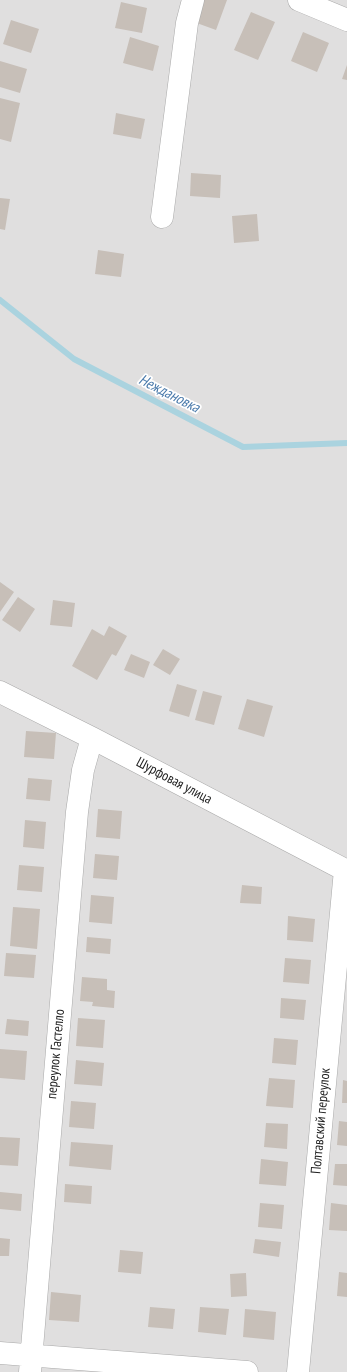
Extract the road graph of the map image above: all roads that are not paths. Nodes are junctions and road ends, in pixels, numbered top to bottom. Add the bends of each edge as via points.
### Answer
1 (193, 0) edge
2 (299, 0) edge
3 (347, 20) edge
4 (162, 217) dead end
5 (0, 692) edge
6 (92, 738) junction
7 (346, 871) edge
8 (0, 1353) edge
9 (30, 1364) edge
10 (247, 1372) edge
11 (298, 1372) edge

1 - 4 street via 187,23
2 - 3 street
5 - 6 street, Шурфовая улица
6 - 7 street, Шурфовая улица
6 - 9 street, переулок Гастелло via 82,770 77,812
7 - 11 street, Полтавский переулок
8 - 9 street
9 - 10 street

